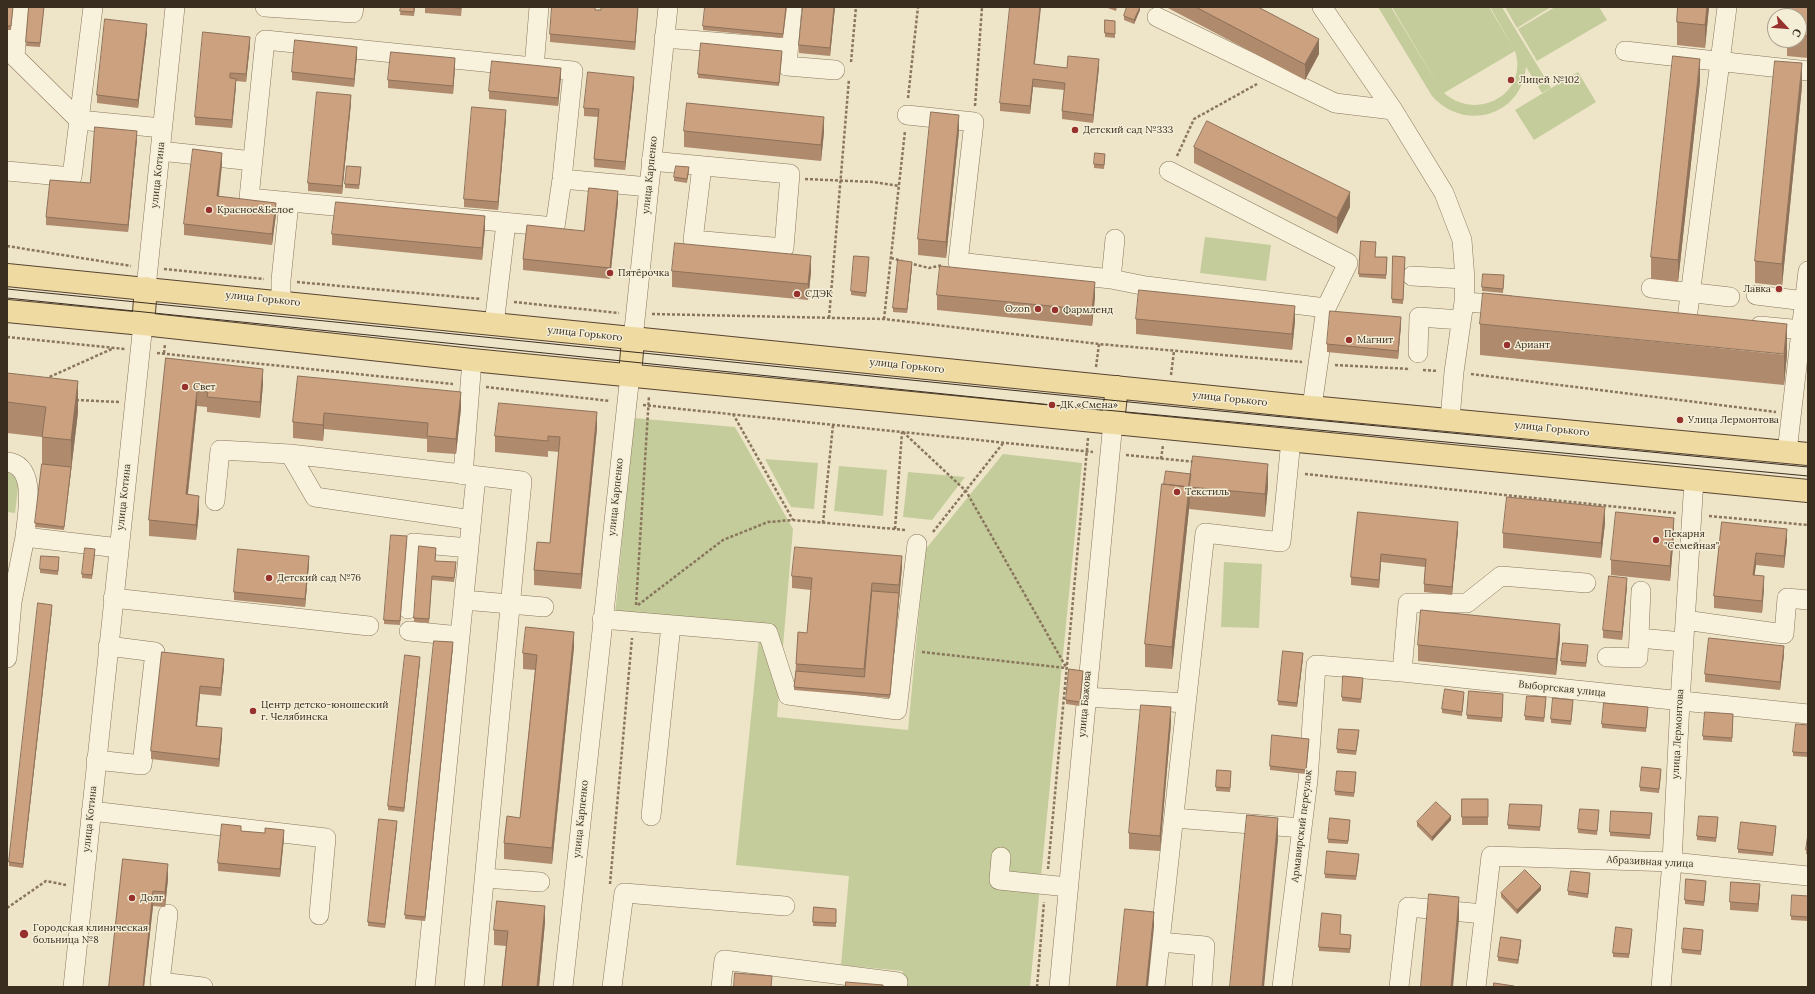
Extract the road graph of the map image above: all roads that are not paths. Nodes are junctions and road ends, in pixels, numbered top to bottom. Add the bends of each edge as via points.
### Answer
1 (19, 7) edge
2 (93, 7) edge
3 (175, 7) edge
4 (265, 7) edge
5 (354, 7) edge
6 (539, 7) edge
7 (668, 7) edge
8 (792, 7) edge
9 (1322, 7) edge
10 (1727, 7) edge
11 (302, 8) edge
12 (1157, 17) dead end
13 (664, 38) junction
14 (777, 47) dead end
15 (1625, 51) dead end
16 (10, 59) edge
17 (1720, 62) junction
18 (534, 68) junction
19 (845, 70) road end
20 (1808, 71) edge
21 (1393, 110) junction
22 (907, 115) road end
23 (79, 120) junction
24 (162, 128) junction
25 (160, 151) junction
26 (253, 161) junction
27 (651, 161) junction
28 (702, 166) junction
29 (7, 171) edge
30 (1169, 171) road end
31 (562, 179) junction
32 (649, 187) junction
33 (289, 203) junction
34 (506, 223) junction
35 (1114, 238) dead end
36 (7, 275) edge
37 (1412, 276) dead end
38 (147, 277) junction
39 (1111, 279) junction
40 (1465, 279) junction
41 (1807, 287) edge
42 (1651, 288) dead end
43 (281, 291) junction
44 (1691, 293) junction
45 (1756, 295) dead end
46 (1730, 297) dead end
47 (1464, 302) junction
48 (1528, 307) edge
49 (1326, 308) junction
50 (7, 311) edge
51 (1687, 319) edge
52 (1461, 320) junction
53 (143, 324) junction
54 (1741, 324) edge
55 (494, 325) junction
56 (1802, 330) junction
57 (633, 339) junction
58 (472, 360) junction
59 (1418, 364) road end
60 (630, 375) junction
61 (1117, 387) junction
62 (1312, 407) junction
63 (1450, 419) junction
64 (1113, 422) junction
65 (1291, 440) junction
66 (1798, 453) edge
67 (290, 454) junction
68 (7, 462) edge
69 (470, 476) junction
70 (1694, 480) junction
71 (1808, 491) edge
72 (215, 501) dead end
73 (472, 520) junction
74 (921, 536) road end
75 (26, 537) junction
76 (119, 548) junction
77 (469, 548) junction
78 (14, 556) edge
79 (1586, 583) dead end
80 (1641, 591) dead end
81 (113, 598) junction
82 (464, 600) junction
83 (1808, 600) edge
84 (10, 602) edge
85 (511, 604) junction
86 (544, 607) dead end
87 (408, 610) dead end
88 (602, 619) junction
89 (1685, 620) junction
90 (671, 625) junction
91 (369, 626) dead end
92 (409, 631) dead end
93 (460, 636) junction
94 (1639, 638) junction
95 (1684, 642) junction
96 (108, 646) junction
97 (1606, 657) dead end
98 (7, 658) edge
99 (1316, 665) joint
100 (1402, 672) junction
101 (1086, 697) junction
102 (1680, 702) junction
103 (1186, 703) junction
104 (1808, 714) edge
105 (96, 760) junction
106 (91, 811) junction
107 (651, 816) dead end
108 (1174, 818) junction
109 (1302, 828) junction
110 (1001, 857) dead end
111 (1672, 862) junction
112 (1808, 876) edge
113 (485, 878) junction
114 (540, 882) dead end
115 (1068, 887) junction
116 (785, 906) dead end
117 (168, 914) dead end
118 (1484, 914) junction
119 (319, 915) dead end
120 (1160, 942) junction
121 (73, 987) edge
122 (203, 987) edge
123 (425, 987) edge
124 (474, 987) edge
125 (563, 987) edge
126 (612, 987) edge
127 (721, 987) edge
128 (898, 987) edge
129 (1059, 987) edge
130 (1155, 987) edge
131 (1202, 987) edge
132 (1282, 987) edge
133 (1399, 987) edge
134 (1476, 987) edge
135 (1660, 987) edge

1 - 16 street
2 - 23 street
3 - 24 street, улица Котина
4 - 11 street
5 - 11 street via 353,12
6 - 18 street
7 - 13 street, улица Карпенко
8 - 19 street via 787,66
9 - 21 street
10 - 17 street
12 - 21 street via 1335,103
13 - 14 street
13 - 27 street, улица Карпенко
15 - 17 street
16 - 23 street
17 - 20 street
17 - 44 street
18 - 26 street via 265,40
18 - 31 street via 573,71
21 - 40 street via 1444,193 1462,240
22 - 39 street via 974,122 958,262
23 - 24 street
23 - 29 street via 72,177
24 - 25 street, улица Котина
25 - 26 street
25 - 38 street, улица Котина
26 - 33 street via 249,198
27 - 28 street
27 - 32 street, улица Карпенко
28 - 28 street via 693,240 784,248 790,174
30 - 49 street via 1348,263
31 - 32 street
31 - 34 street via 555,227
32 - 57 street, улица Карпенко
33 - 34 street
33 - 43 street
34 - 55 street
35 - 39 street
36 - 38 main road, улица Горького
37 - 40 street
38 - 43 main road, улица Горького
38 - 53 main road, улица Котина
39 - 49 street via 1146,286
40 - 47 street
41 - 45 street
41 - 56 street
42 - 44 street
43 - 55 main road, улица Горького
44 - 46 street
44 - 51 street
47 - 48 street
47 - 52 street
49 - 62 street
50 - 53 main road
52 - 59 street via 1419,317
52 - 63 street
53 - 58 main road
53 - 76 street, улица Котина
54 - 56 street
55 - 57 main road, улица Горького
56 - 66 street via 1792,414
57 - 60 main road, улица Карпенко
57 - 61 main road, улица Горького
58 - 60 main road
58 - 69 street
60 - 64 main road
60 - 88 street, улица Карпенко
61 - 62 main road, улица Горького
61 - 64 main road
62 - 63 main road, улица Горького
63 - 66 main road, улица Горького
64 - 65 main road
64 - 101 street, улица Бажова
65 - 70 main road
65 - 103 street via 1281,542 1205,533
67 - 69 street
67 - 72 street via 220,450
67 - 73 street via 315,497
68 - 75 street via 12,462 24,471 28,484
69 - 73 street
69 - 85 street via 522,481
70 - 71 main road
70 - 89 street, улица Лермонтова
73 - 77 street
74 - 90 street via 897,710 788,695 768,633
75 - 76 street
75 - 78 street
76 - 81 street, улица Котина
77 - 82 street
77 - 87 street via 413,542
78 - 84 street
79 - 100 street via 1501,576 1467,603 1408,603
80 - 94 street
81 - 91 street
81 - 96 street, улица Котина
82 - 85 street
82 - 93 street
83 - 89 street via 1787,598 1784,634
84 - 98 street
85 - 86 street
85 - 113 street
88 - 90 street
88 - 125 street, улица Карпенко
89 - 95 street, улица Лермонтова
90 - 107 street
92 - 93 street
93 - 123 street
94 - 95 street
94 - 97 street via 1638,658
95 - 102 street, улица Лермонтова
96 - 105 street, улица Котина
96 - 105 street via 155,652 142,766
99 - 100 street, Выборгская улица
99 - 109 street, Армавирский переулок
100 - 102 street, Выборгская улица
101 - 103 street
101 - 115 street, улица Бажова
102 - 104 street, Выборгская улица
102 - 111 street, улица Лермонтова
103 - 108 street
105 - 106 street, улица Котина
106 - 119 street via 326,838
106 - 121 street, улица Котина
108 - 109 street
108 - 120 street
109 - 132 street, Армавирский переулок
110 - 115 street via 999,880
111 - 112 street, Абразивная улица
111 - 118 street, Абразивная улица via 1491,856
111 - 135 street, улица Лермонтова
113 - 114 street
113 - 124 street
115 - 129 street, улица Бажова
116 - 126 street via 624,893
117 - 122 street via 160,982
118 - 133 street via 1408,907
118 - 134 street
120 - 130 street
120 - 131 street via 1205,946
127 - 128 street via 724,960 898,982

